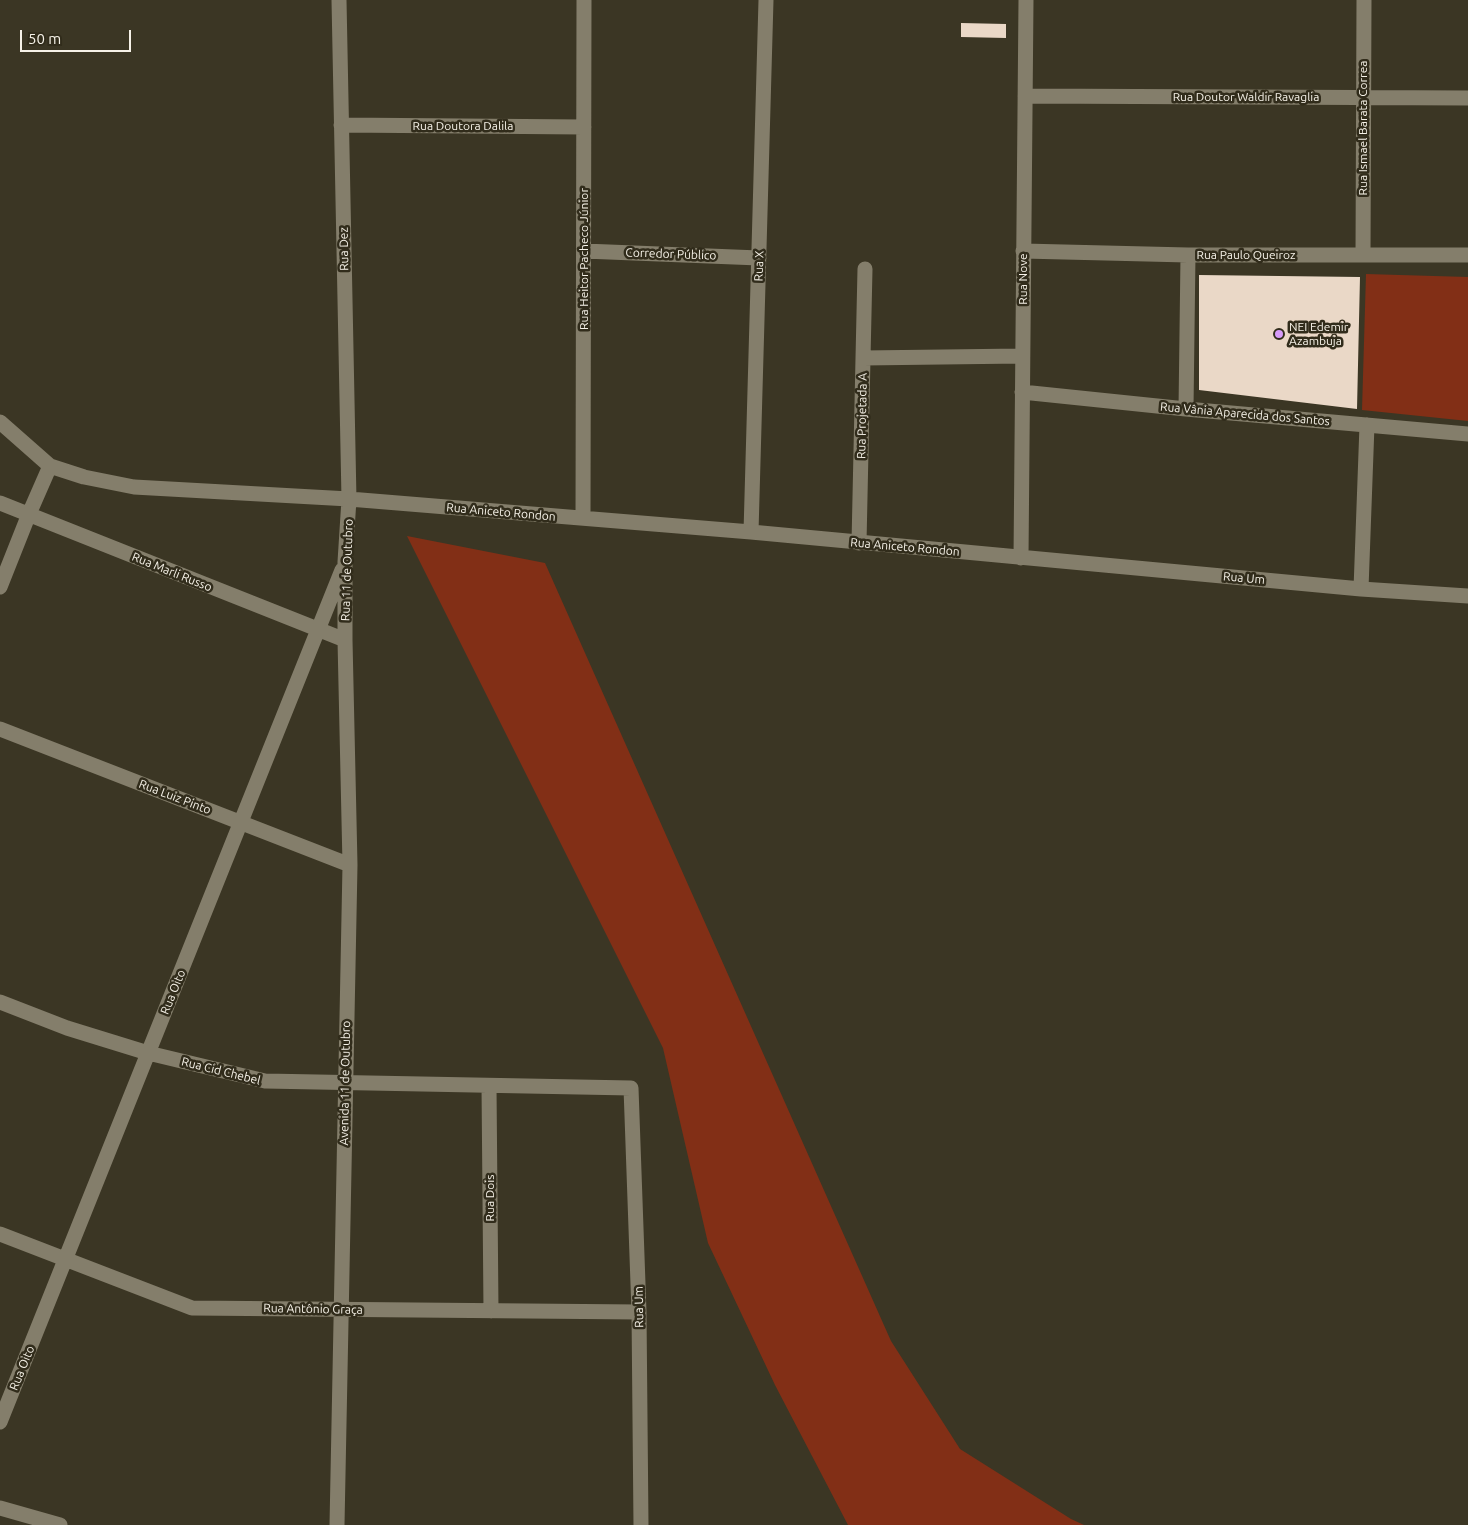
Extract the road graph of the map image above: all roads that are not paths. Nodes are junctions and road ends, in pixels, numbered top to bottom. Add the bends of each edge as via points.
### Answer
1 (339, 0) edge
2 (584, 0) edge
3 (766, 0) edge
4 (1026, 0) edge
5 (1364, 0) edge
6 (1025, 96) junction
7 (1363, 97) junction
8 (1468, 98) edge
9 (341, 125) junction
10 (584, 127) junction
11 (584, 250) junction
12 (1023, 251) junction
13 (1188, 255) junction
14 (1363, 255) junction
15 (1468, 255) edge
16 (759, 258) junction
17 (865, 269) dead end
18 (1022, 356) junction
19 (863, 358) junction
20 (1022, 392) junction
21 (1186, 409) junction
22 (0, 422) edge
23 (1366, 425) junction
24 (1468, 434) edge
25 (50, 466) junction
26 (349, 499) junction
27 (0, 503) edge
28 (29, 514) junction
29 (583, 518) junction
30 (751, 532) junction
31 (859, 543) junction
32 (1021, 558) junction
33 (345, 562) junction
34 (0, 588) edge
35 (1361, 589) junction
36 (1468, 596) edge
37 (318, 630) junction
38 (345, 640) junction
39 (0, 729) edge
40 (240, 822) junction
41 (350, 865) junction
42 (0, 1002) edge
43 (148, 1053) junction
44 (345, 1084) junction
45 (489, 1086) junction
46 (631, 1088) joint
47 (0, 1234) edge
48 (65, 1259) junction
49 (341, 1310) junction
50 (490, 1311) junction
51 (639, 1312) junction
52 (0, 1422) edge
53 (0, 1508) edge
54 (60, 1525) edge
55 (337, 1525) edge
56 (641, 1525) edge

1 - 9 street, Rua Dez
2 - 10 street, Rua Heitor Pacheco Júnior
3 - 16 street, Rua X
4 - 6 street, Rua Nove
5 - 7 street, Rua Ismael Barata Correa
6 - 7 street, Rua Doutor Waldir Ravaglia
6 - 12 street, Rua Nove
7 - 8 street, Rua Doutor Waldir Ravaglia
7 - 14 street, Rua Ismael Barata Correa
9 - 10 street, Rua Doutora Dalila
9 - 26 street, Rua Dez
10 - 11 street, Rua Heitor Pacheco Júnior
11 - 16 street, Corredor Público
11 - 29 street, Rua Heitor Pacheco Júnior
12 - 13 street, Rua Paulo Queiroz
12 - 18 street, Rua Nove
13 - 14 street, Rua Paulo Queiroz
13 - 21 street
14 - 15 street, Rua Paulo Queiroz
16 - 30 street, Rua X
17 - 19 street
18 - 19 street, Rua Projetada A
18 - 20 street, Rua Nove
19 - 31 street, Rua Projetada A
20 - 21 street, Rua Vânia Aparecida dos Santos
20 - 32 street, Rua Nove
21 - 23 street, Rua Vânia Aparecida dos Santos
22 - 25 street, Rua Aniceto Rondon
23 - 24 street, Rua Vânia Aparecida dos Santos
23 - 35 street
25 - 26 street, Rua Aniceto Rondon via 134,487
25 - 28 street
26 - 29 street, Rua Aniceto Rondon
26 - 33 street, Rua 11 de Outubro
27 - 28 street, Rua Marli Russo
28 - 34 street
28 - 37 street, Rua Marli Russo
29 - 30 street, Rua Aniceto Rondon
30 - 31 street, Rua Aniceto Rondon
31 - 32 street, Rua Aniceto Rondon
32 - 35 street, Rua Um
33 - 37 street, Rua Oito
33 - 38 street, Rua 11 de Outubro
35 - 36 street, Rua Um
37 - 38 street, Rua Marli Russo
37 - 40 street, Rua Oito
38 - 41 street, Avenida 11 de Outubro
39 - 40 street, Rua Luiz Pinto
40 - 41 street, Rua Luiz Pinto
40 - 43 street, Rua Oito
41 - 44 street, Avenida 11 de Outubro
42 - 43 street, Rua Cid Chebel via 67,1028
43 - 44 street, Rua Cid Chebel via 265,1081
43 - 48 street, Rua Oito
44 - 45 street, Rua Cid Chebel
44 - 49 street, Avenida 11 de Outubro
45 - 46 street, Rua Cid Chebel
45 - 50 street, Rua Dois
46 - 51 street, Rua Um
47 - 48 street, Rua Antônio Graça
48 - 49 street, Rua Antônio Graça via 192,1308
48 - 52 street, Rua Oito
49 - 50 street, Rua Antônio Graça
49 - 55 street, Avenida 11 de Outubro
50 - 51 street, Rua Antônio Graça
51 - 56 street, Rua Um
53 - 54 street

